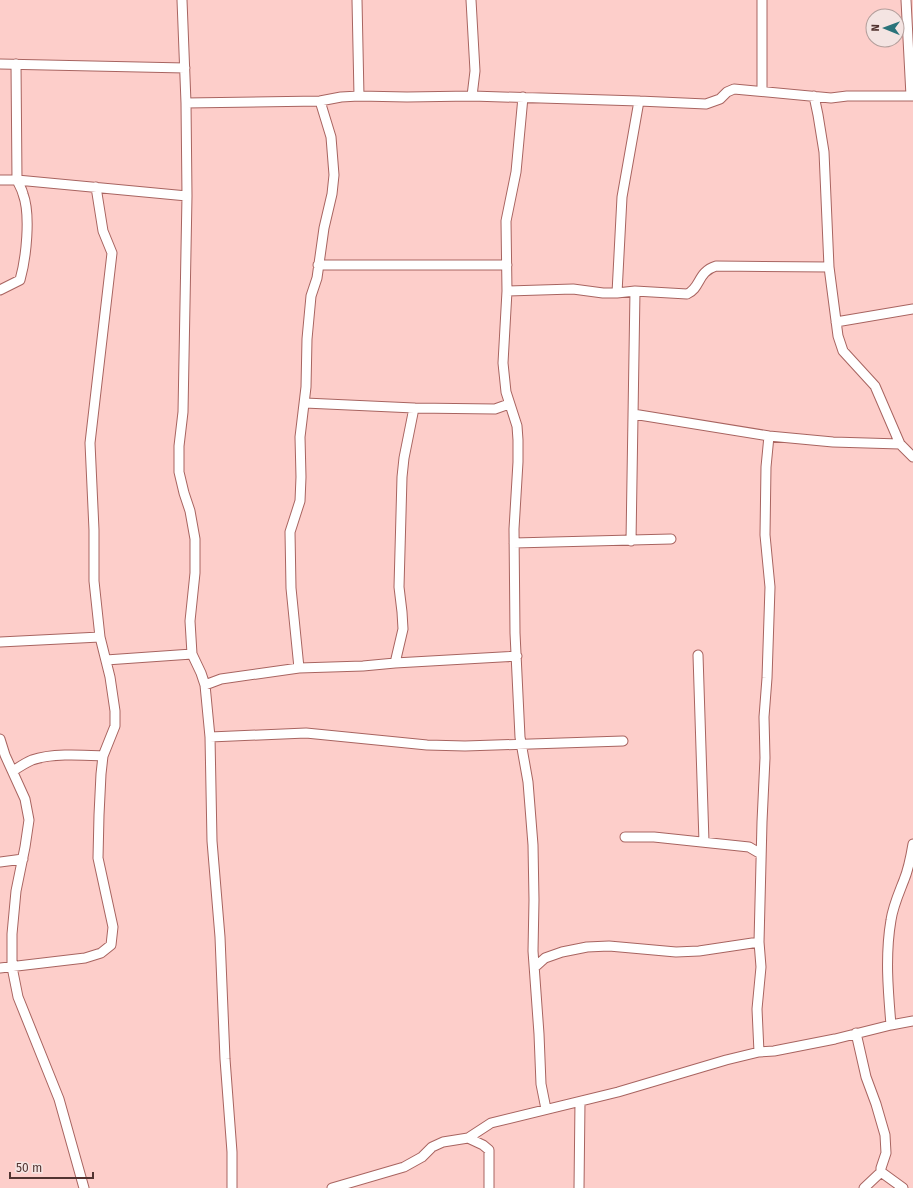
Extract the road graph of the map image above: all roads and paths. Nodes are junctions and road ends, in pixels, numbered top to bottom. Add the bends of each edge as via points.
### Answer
1 (182, 0) edge
2 (357, 0) edge
3 (471, 0) edge
4 (762, 0) edge
5 (906, 0) edge
6 (0, 64) edge
7 (16, 64) junction
8 (185, 68) junction
9 (762, 91) junction
10 (359, 96) junction
11 (472, 96) junction
12 (814, 96) junction
13 (912, 96) edge
14 (523, 97) junction
15 (320, 101) junction
16 (639, 101) junction
17 (186, 103) junction
18 (0, 180) edge
19 (16, 180) junction
20 (96, 187) junction
21 (187, 196) junction
22 (318, 265) junction
23 (507, 265) junction
24 (829, 268) junction
25 (0, 290) edge
26 (507, 291) junction
27 (635, 291) junction
28 (617, 293) junction
29 (913, 309) edge
30 (836, 322) junction
31 (305, 403) junction
32 (509, 404) junction
33 (414, 408) junction
34 (633, 414) junction
35 (769, 436) junction
36 (900, 444) junction
37 (913, 457) edge
38 (671, 539) dead end
39 (631, 541) junction
40 (514, 544) junction
41 (100, 638) junction
42 (0, 642) edge
43 (192, 654) junction
44 (698, 655) dead end
45 (517, 656) junction
46 (106, 660) junction
47 (395, 663) junction
48 (299, 668) junction
49 (205, 684) junction
50 (210, 737) junction
51 (0, 738) edge
52 (623, 741) dead end
53 (522, 744) junction
54 (2, 755) edge
55 (103, 756) junction
56 (13, 771) junction
57 (625, 837) dead end
58 (704, 842) junction
59 (913, 844) edge
60 (761, 854) junction
61 (23, 859) junction
62 (0, 862) edge
63 (759, 942) junction
64 (12, 967) junction
65 (535, 967) junction
66 (0, 968) edge
67 (913, 1021) edge
68 (891, 1025) junction
69 (856, 1033) junction
70 (759, 1052) junction
71 (580, 1102) junction
72 (546, 1109) junction
73 (468, 1138) junction
74 (881, 1172) junction
75 (84, 1188) edge
76 (232, 1188) edge
77 (332, 1188) edge
78 (489, 1188) edge
79 (579, 1188) edge
80 (864, 1188) edge
81 (903, 1188) edge

1 - 8 street
2 - 10 street
3 - 11 street via 475,71
4 - 9 street
5 - 13 street
6 - 7 street
7 - 8 street
7 - 19 street
8 - 17 street
9 - 12 street
9 - 16 street via 734,89 720,99 706,104
10 - 11 street
10 - 15 street
11 - 14 street
12 - 13 street
12 - 24 street via 824,152
14 - 16 street
14 - 23 street via 516,172 506,221
15 - 17 street
15 - 22 street via 331,137 334,175
16 - 28 street via 622,197
17 - 21 street
18 - 19 street
19 - 20 street
19 - 25 street via 24,195 27,215 23,269 20,280
20 - 21 street
20 - 41 street via 103,231 112,253 90,443 94,581
21 - 43 street via 183,412 179,472 195,539 195,573 190,621
22 - 23 street
22 - 31 street via 309,314
23 - 26 street
24 - 27 street via 716,266 702,274 688,294
24 - 30 street
26 - 28 street via 573,289
26 - 32 street via 503,363
27 - 28 street
27 - 34 street
29 - 30 street
30 - 36 street via 843,351 875,386
31 - 33 street
31 - 48 street via 300,437 300,501 290,532 291,588
32 - 33 street via 495,409
32 - 40 street via 517,426 518,440
33 - 47 street via 402,477 399,587 403,630
34 - 35 street
34 - 39 street
35 - 36 street via 833,442
35 - 60 street via 765,536 770,587
36 - 37 street
38 - 39 street
39 - 40 street
40 - 45 street
41 - 42 street
41 - 46 street
43 - 46 street
43 - 49 street
44 - 58 street
45 - 47 street
45 - 53 street
46 - 55 street via 115,712 114,726
47 - 48 street
48 - 49 street via 221,679
49 - 50 street
50 - 53 street via 306,733 427,746
50 - 76 street via 212,841 220,937
51 - 54 street
52 - 53 street
53 - 65 street via 533,845
54 - 56 street
55 - 56 street via 54,756 32,760
55 - 64 street via 100,774 98,858 113,927 111,945 101,953 85,958
56 - 61 street via 25,799 29,820
57 - 58 street
58 - 60 street via 749,847
59 - 68 street via 891,920 888,952
60 - 63 street
61 - 62 street
61 - 64 street via 12,927
63 - 65 street via 676,952 609,946 587,947 545,958
63 - 70 street
64 - 66 street
64 - 75 street via 18,997 59,1099
65 - 72 street via 541,1084
67 - 68 street
68 - 69 street
69 - 70 street
69 - 74 street via 866,1077 885,1135 886,1153
70 - 71 street
71 - 72 street
71 - 79 street
72 - 73 street via 491,1123
73 - 77 street via 442,1142 404,1167
73 - 78 street via 489,1150
74 - 80 street
74 - 81 street

